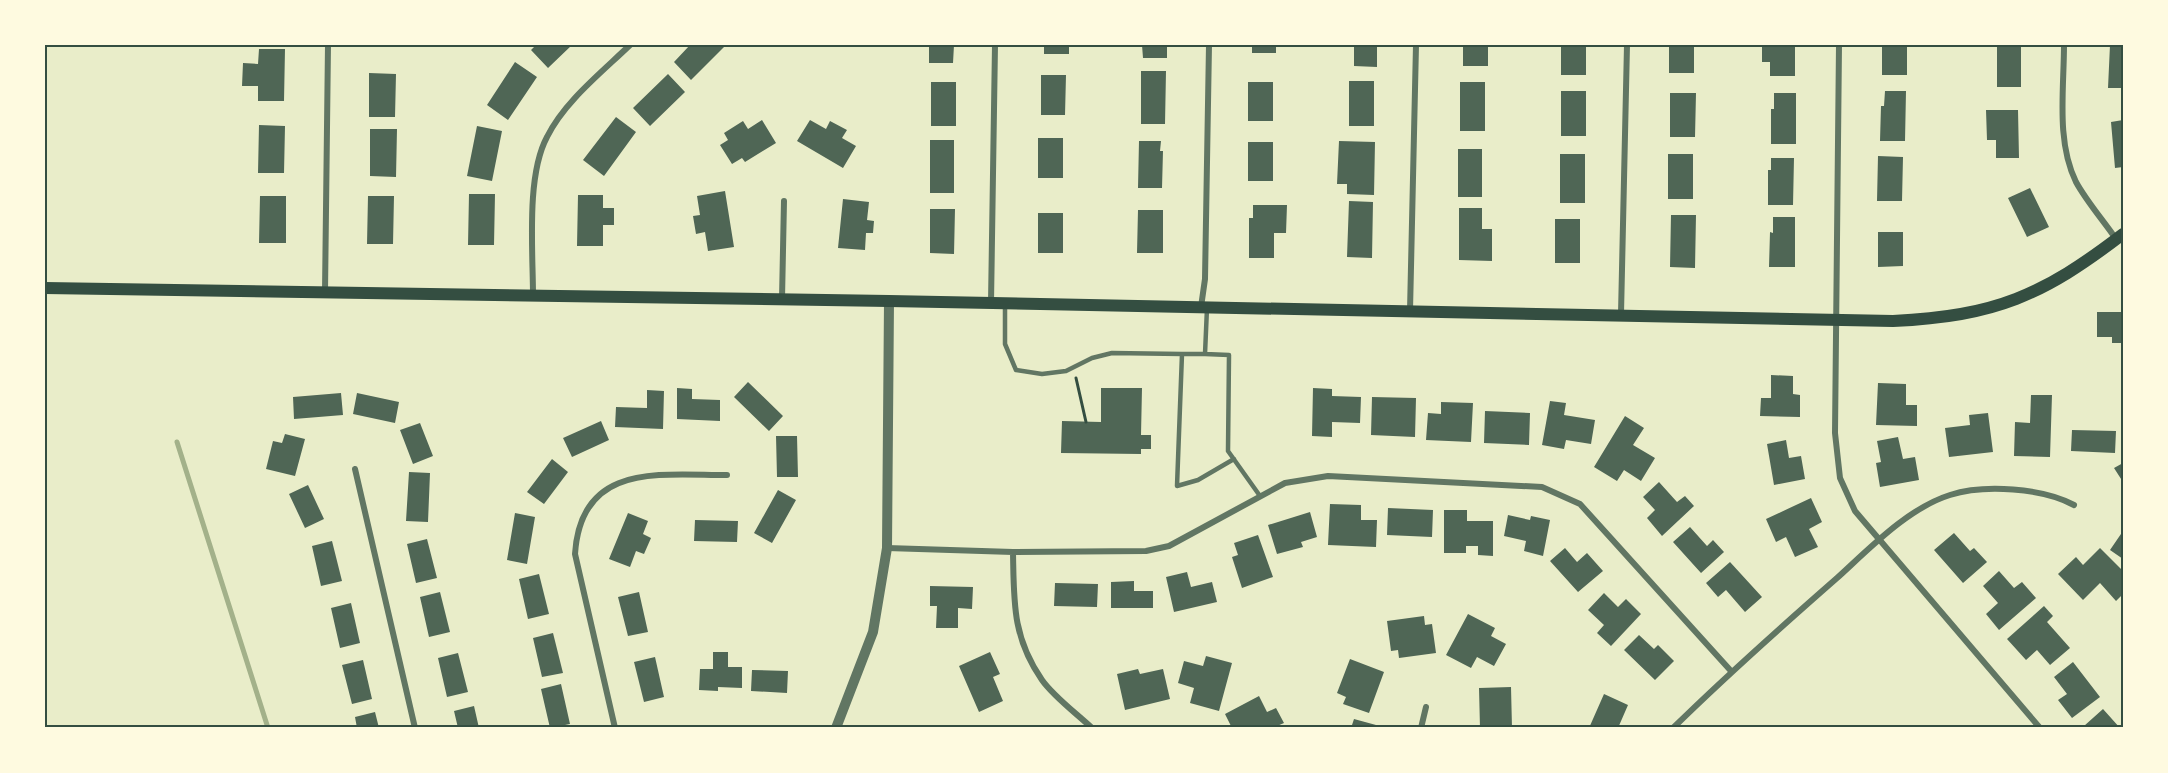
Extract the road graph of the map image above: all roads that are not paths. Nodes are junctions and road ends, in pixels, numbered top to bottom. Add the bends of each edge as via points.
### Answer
1 (328, 45) edge
2 (630, 45) edge
3 (995, 45) edge
4 (1209, 45) edge
5 (1416, 45) edge
6 (1627, 45) edge
7 (1839, 45) edge
8 (2064, 45) edge
9 (784, 201) dead end
10 (2120, 237) edge
11 (45, 288) edge
12 (325, 292) junction
13 (533, 296) junction
14 (782, 299) junction
15 (889, 301) junction
16 (991, 303) junction
17 (1005, 303) junction
18 (1204, 307) junction
19 (1410, 311) junction
20 (1621, 315) junction
21 (1835, 320) junction
22 (1182, 354) junction
23 (1205, 354) junction
24 (1234, 459) junction
25 (356, 470) dead end
26 (727, 475) dead end
27 (1260, 496) junction
28 (2074, 505) dead end
29 (1880, 540) junction
30 (887, 548) junction
31 (1013, 552) junction
32 (1731, 671) junction
33 (1426, 707) dead end
34 (415, 728) edge
35 (615, 728) edge
36 (836, 728) edge
37 (1092, 728) edge
38 (1421, 728) edge
39 (1673, 728) edge
40 (2040, 728) edge

1 - 12 street
2 - 13 street via 580,94 546,138 536,172
3 - 16 street
4 - 18 street
5 - 19 street
6 - 20 street
7 - 21 street
8 - 10 street via 2066,153 2080,188
9 - 14 street
10 - 21 main road via 2050,285 1995,308 1923,320
11 - 12 main road
12 - 13 main road
13 - 14 main road
14 - 15 main road
15 - 16 main road
15 - 30 street
16 - 17 main road
17 - 18 main road
17 - 22 lane via 1005,344 1016,370 1042,374 1066,371 1112,352
18 - 19 main road
18 - 23 lane
19 - 20 main road
20 - 21 main road
21 - 29 street via 1835,433 1840,478 1855,511
22 - 23 lane
22 - 24 lane via 1177,486 1198,480
23 - 24 lane via 1229,355 1228,451
24 - 27 lane
25 - 34 street
26 - 35 street via 656,475 624,480 598,496 581,520 575,554
27 - 31 street via 1169,546 1146,551
27 - 32 street via 1285,483 1328,476 1542,487 1580,504
28 - 29 street via 2038,491 1992,490 1950,495 1924,506
29 - 32 street
29 - 40 street
30 - 31 street
30 - 36 street via 873,632
31 - 37 street via 1014,613 1024,648 1043,681
32 - 39 street
33 - 38 street

